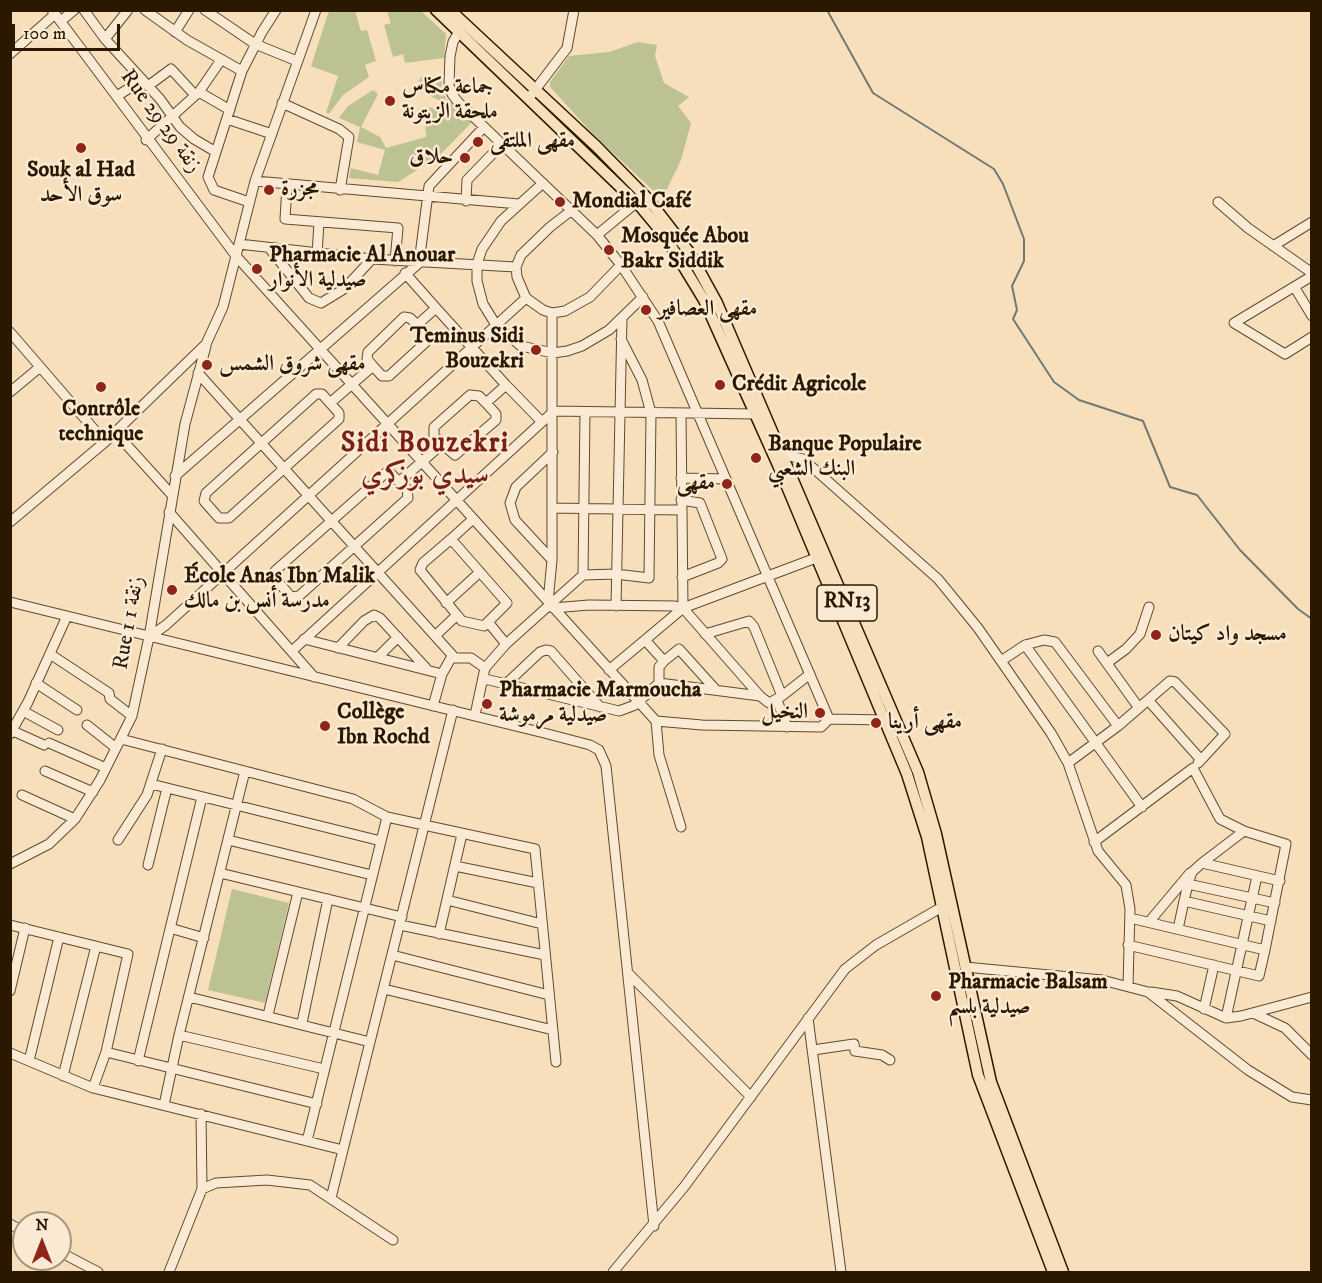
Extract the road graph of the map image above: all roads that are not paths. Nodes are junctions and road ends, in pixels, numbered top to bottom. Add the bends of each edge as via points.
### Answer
1 (74, 10) edge
2 (84, 10) edge
3 (128, 10) edge
4 (145, 10) edge
5 (189, 10) edge
6 (205, 10) edge
7 (436, 10) edge
8 (450, 10) edge
9 (574, 10) edge
10 (276, 11) edge
11 (315, 11) edge
12 (56, 15) edge
13 (462, 28) junction
14 (175, 32) junction
15 (105, 39) junction
16 (255, 44) junction
17 (10, 54) edge
18 (221, 60) junction
19 (297, 61) junction
20 (243, 71) junction
21 (145, 83) junction
22 (197, 93) junction
23 (532, 94) junction
24 (117, 96) junction
25 (282, 103) junction
26 (229, 115) junction
27 (171, 116) junction
28 (484, 127) junction
29 (272, 134) junction
30 (146, 140) junction
31 (502, 144) junction
32 (216, 152) junction
33 (255, 181) junction
34 (543, 183) junction
35 (287, 186) junction
36 (340, 190) junction
37 (426, 198) junction
38 (466, 201) junction
39 (249, 202) junction
40 (636, 202) junction
41 (1218, 202) dead end
42 (519, 204) junction
43 (572, 210) junction
44 (319, 222) junction
45 (1311, 222) edge
46 (597, 236) junction
47 (239, 244) junction
48 (1273, 246) junction
49 (270, 249) junction
50 (317, 255) junction
51 (236, 256) junction
52 (372, 260) junction
53 (395, 261) junction
54 (419, 263) junction
55 (477, 264) junction
56 (621, 265) junction
57 (516, 267) junction
58 (1310, 270) edge
59 (405, 273) junction
60 (1295, 288) junction
61 (643, 297) junction
62 (526, 298) junction
63 (436, 308) junction
64 (552, 313) junction
65 (1311, 316) edge
66 (622, 318) junction
67 (417, 325) junction
68 (496, 325) junction
69 (10, 332) edge
70 (1311, 337) edge
71 (621, 339) junction
72 (206, 344) junction
73 (471, 346) junction
74 (318, 349) junction
75 (553, 353) junction
76 (373, 366) junction
77 (40, 367) junction
78 (198, 373) junction
79 (506, 385) junction
80 (351, 386) junction
81 (10, 392) edge
82 (330, 403) junction
83 (486, 403) junction
84 (554, 411) junction
85 (585, 412) junction
86 (618, 412) junction
87 (651, 413) junction
88 (681, 413) junction
89 (698, 414) junction
90 (755, 414) junction
91 (240, 420) junction
92 (542, 422) junction
93 (386, 424) junction
94 (115, 432) junction
95 (105, 442) junction
96 (261, 444) junction
97 (442, 444) junction
98 (553, 452) junction
99 (784, 455) junction
100 (421, 463) junction
101 (283, 468) junction
102 (175, 476) junction
103 (681, 478) junction
104 (726, 479) junction
105 (400, 481) junction
106 (172, 495) junction
107 (308, 496) junction
108 (456, 502) junction
109 (681, 505) junction
110 (552, 508) junction
111 (584, 508) junction
112 (617, 509) junction
113 (650, 510) junction
114 (169, 512) junction
115 (12, 518) edge
116 (472, 520) junction
117 (332, 522) junction
118 (451, 539) junction
119 (353, 547) junction
120 (816, 558) junction
121 (552, 560) junction
122 (377, 572) junction
123 (480, 572) junction
124 (222, 573) junction
125 (616, 574) junction
126 (583, 575) junction
127 (682, 577) junction
128 (768, 578) junction
129 (10, 602) edge
130 (446, 603) junction
131 (550, 605) junction
132 (616, 606) junction
133 (1149, 607) dead end
134 (683, 609) junction
135 (67, 616) junction
136 (458, 618) junction
137 (488, 625) junction
138 (705, 634) junction
139 (435, 636) junction
140 (149, 637) junction
141 (398, 637) junction
142 (304, 639) junction
143 (645, 640) junction
144 (506, 644) junction
145 (1024, 645) junction
146 (338, 648) junction
147 (293, 650) junction
148 (1098, 651) dead end
149 (50, 654) junction
150 (378, 657) junction
151 (454, 657) junction
152 (664, 661) junction
153 (1001, 661) junction
154 (1107, 663) junction
155 (426, 668) junction
156 (485, 668) junction
157 (609, 670) junction
158 (442, 674) junction
159 (810, 674) junction
160 (315, 677) junction
161 (485, 679) junction
162 (36, 683) junction
163 (507, 683) junction
164 (659, 683) junction
165 (716, 690) junction
166 (760, 696) junction
167 (780, 698) junction
168 (1148, 700) junction
169 (638, 702) junction
170 (433, 706) junction
171 (600, 707) junction
172 (1139, 708) junction
173 (77, 710) dead end
174 (453, 710) junction
175 (23, 711) junction
176 (475, 715) junction
177 (132, 716) junction
178 (829, 719) junction
179 (885, 720) junction
180 (656, 721) junction
181 (87, 725) dead end
182 (1118, 726) junction
183 (787, 727) junction
184 (58, 730) dead end
185 (12, 732) edge
186 (121, 739) junction
187 (1094, 743) junction
188 (116, 748) junction
189 (162, 749) junction
190 (1201, 760) junction
191 (1068, 763) junction
192 (106, 768) junction
193 (1193, 768) junction
194 (45, 771) dead end
195 (245, 771) junction
196 (151, 784) junction
197 (167, 788) junction
198 (93, 792) junction
199 (22, 795) dead end
200 (202, 797) junction
201 (237, 805) junction
202 (1142, 807) junction
203 (387, 817) junction
204 (75, 819) junction
205 (425, 826) junction
206 (681, 827) dead end
207 (1244, 831) junction
208 (462, 834) junction
209 (118, 840) dead end
210 (228, 840) junction
211 (381, 841) junction
212 (1094, 842) junction
213 (1202, 863) junction
214 (10, 864) edge
215 (148, 865) dead end
216 (455, 866) junction
217 (1192, 872) junction
218 (220, 873) junction
219 (372, 874) junction
220 (1257, 876) junction
221 (1280, 881) junction
222 (538, 884) junction
223 (1188, 884) junction
224 (298, 892) junction
225 (1253, 898) junction
226 (328, 899) junction
227 (447, 900) junction
228 (1184, 901) junction
229 (1275, 903) junction
230 (942, 907) junction
231 (365, 908) junction
232 (1249, 916) junction
233 (1130, 918) junction
234 (401, 921) junction
235 (1271, 921) junction
236 (1149, 922) junction
237 (10, 924) edge
238 (542, 924) junction
239 (25, 928) junction
240 (170, 928) junction
241 (1178, 929) junction
242 (439, 934) junction
243 (59, 937) junction
244 (204, 938) junction
245 (1128, 945) junction
246 (1243, 945) junction
247 (96, 946) junction
248 (1265, 950) junction
249 (392, 955) junction
250 (545, 955) junction
251 (1214, 965) junction
252 (965, 967) junction
253 (1236, 971) junction
254 (628, 973) junction
255 (1128, 986) junction
256 (384, 989) junction
257 (10, 991) edge
258 (1148, 992) junction
259 (549, 995) junction
260 (189, 997) junction
261 (1311, 998) edge
262 (1204, 1009) junction
263 (1253, 1013) junction
264 (268, 1015) junction
265 (808, 1018) junction
266 (1226, 1018) junction
267 (302, 1023) junction
268 (553, 1030) junction
269 (333, 1032) junction
270 (179, 1035) junction
271 (370, 1042) junction
272 (813, 1050) junction
273 (106, 1052) junction
274 (10, 1053) edge
275 (1311, 1055) edge
276 (890, 1060) dead end
277 (28, 1061) junction
278 (138, 1061) junction
279 (556, 1062) dead end
280 (174, 1068) junction
281 (324, 1069) junction
282 (63, 1076) junction
283 (93, 1088) junction
284 (751, 1096) junction
285 (1311, 1100) edge
286 (317, 1104) junction
287 (165, 1105) junction
288 (201, 1114) junction
289 (307, 1141) junction
290 (343, 1150) junction
291 (202, 1189) junction
292 (331, 1198) junction
293 (654, 1226) junction
294 (393, 1240) dead end
295 (72, 1258) edge
296 (98, 1272) edge
297 (169, 1272) edge
298 (613, 1272) edge
299 (841, 1272) edge
300 (1053, 1272) edge
301 (1063, 1272) edge

1 - 12 street
2 - 15 street
3 - 15 street
4 - 14 street
5 - 14 street
6 - 16 street
7 - 13 main road, RN13
8 - 13 main road, RN13
9 - 23 street via 567,48
10 - 16 street
11 - 19 street
12 - 17 street
12 - 24 street, Rue 29 زنقة 29
13 - 23 main road, RN13
13 - 28 street via 450,56 449,85 458,102
14 - 18 street
15 - 21 street
16 - 19 street
16 - 20 street
18 - 20 street
18 - 22 street
19 - 25 street
20 - 26 street
21 - 22 street via 171,69
21 - 24 street
21 - 27 street
22 - 26 street
22 - 27 street
23 - 40 main road, RN13
23 - 99 main road, RN13 via 629,180 689,252 726,321
24 - 30 street, Rue 29 زنقة 29
25 - 29 street
25 - 36 street via 349,137
26 - 29 street
26 - 32 street
27 - 30 street
27 - 32 street via 194,139
28 - 31 street
28 - 37 street via 429,186
29 - 33 street
30 - 51 street, Rue 29 زنقة 29
31 - 34 street
31 - 38 street via 467,180
32 - 39 street via 208,177 211,186
33 - 35 street
33 - 39 street
34 - 42 street
34 - 43 street
35 - 36 street
35 - 44 street via 285,219
36 - 37 street
37 - 38 street
37 - 54 street
38 - 42 street
39 - 47 street
40 - 46 street
40 - 90 main road, RN13 via 665,236 699,291
41 - 48 street
42 - 55 street via 489,235
43 - 46 street
43 - 57 street via 529,246
44 - 50 street
44 - 53 street via 398,228
45 - 48 street
46 - 56 street
47 - 49 street
47 - 51 street
48 - 58 street
49 - 50 street
49 - 52 street via 309,298 321,303 344,289
50 - 52 street
51 - 72 street via 223,307
51 - 74 street, Rue 29 زنقة 29
52 - 53 street
53 - 54 street
54 - 55 street
54 - 59 street
55 - 57 street
55 - 68 street via 479,294
56 - 61 street
56 - 64 street via 577,306
57 - 62 street
58 - 60 street
59 - 63 street
59 - 74 street
60 - 65 street
60 - 70 street via 1234,323 1285,354
61 - 66 street
61 - 89 street via 658,321
62 - 64 street
62 - 68 street
63 - 67 street
63 - 73 street
64 - 75 street
66 - 71 street
66 - 75 street via 582,346
67 - 76 street via 404,317 368,352 367,359
67 - 76 street via 426,342 386,378
68 - 73 street
68 - 75 street via 521,346
69 - 77 street
71 - 86 street
71 - 87 street via 642,380
72 - 78 street, Rue 1 زنقة 1
72 - 94 street
73 - 79 street
73 - 93 street
74 - 80 street, Rue 29 زنقة 29
74 - 91 street
75 - 84 street
76 - 80 street
77 - 81 street
77 - 95 street
78 - 91 street
78 - 102 street, Rue 1 زنقة 1
79 - 83 street
79 - 92 street
80 - 82 street
80 - 93 street, Rue 29 زنقة 29
82 - 96 street via 322,394 316,394
82 - 101 street via 339,419
83 - 97 street via 479,396 470,395 433,431
83 - 97 street via 496,414 496,420 454,455
84 - 85 street
84 - 92 street
84 - 98 street
85 - 86 street
85 - 111 street
86 - 87 street
86 - 112 street
87 - 88 street
87 - 113 street
88 - 89 street
88 - 103 street
89 - 90 street
89 - 104 street
90 - 120 main road, RN13
91 - 96 street
91 - 102 street
92 - 108 street
93 - 100 street, Rue 29 زنقة 29
93 - 107 street
94 - 95 street
94 - 106 street
95 - 115 street
96 - 101 street
96 - 101 street via 206,494 204,501 219,518 228,518
97 - 100 street
98 - 110 street
98 - 121 street via 516,487 510,502 515,520
99 - 153 street via 803,459 938,579
99 - 252 main road, RN13 via 918,772
100 - 105 street
100 - 108 street, Rue 29 زنقة 29
101 - 107 street
102 - 106 street, Rue 1 زنقة 1
103 - 104 street
103 - 109 street
104 - 128 street
105 - 117 street via 388,471
105 - 119 street via 408,489 408,498
106 - 114 street, Rue 1 زنقة 1
107 - 117 street
107 - 124 street
108 - 116 street, Rue 29 زنقة 29
108 - 122 street
109 - 113 street
109 - 127 street
109 - 127 street via 700,502 723,559
110 - 111 street
110 - 121 street
111 - 112 street
111 - 126 street
112 - 113 street
112 - 125 street
113 - 125 street via 649,578
114 - 124 street
114 - 140 street, Rue 1 زنقة 1
116 - 118 street
116 - 131 street, Rue 29 زنقة 29
117 - 119 street
117 - 119 street via 273,574 295,598
118 - 123 street
118 - 130 street via 420,570
119 - 122 street
120 - 128 street
120 - 179 main road, RN13
121 - 131 street
122 - 139 street
122 - 142 street
123 - 130 street
123 - 137 street via 507,603
124 - 140 street
124 - 147 street
125 - 126 street
125 - 132 street
126 - 131 street
127 - 134 street
128 - 134 street
128 - 159 street
129 - 135 street
130 - 136 street
131 - 132 street
131 - 144 street
131 - 157 street, Rue 29 زنقة 29
132 - 134 street
133 - 154 street via 1140,634
134 - 138 street
134 - 143 street
135 - 140 street
135 - 149 street
136 - 137 street
136 - 139 street
137 - 144 street
138 - 166 street
138 - 167 street via 749,621
139 - 151 street
140 - 160 street
140 - 177 street, Rue 1 زنقة 1
141 - 146 street via 380,618 371,615
141 - 150 street
141 - 155 street
142 - 146 street
142 - 147 street
143 - 152 street
143 - 157 street
144 - 156 street
145 - 153 street
145 - 182 street via 1044,640 1055,642
145 - 187 street
146 - 150 street
147 - 160 street
148 - 154 street
149 - 162 street
149 - 177 street via 109,693 110,699
150 - 155 street
151 - 156 street via 471,658
151 - 158 street
152 - 164 street via 658,667
152 - 165 street via 679,649
153 - 191 street via 1052,733
154 - 172 street
155 - 158 street
156 - 161 street
157 - 169 street, Rue 29 زنقة 29
158 - 170 street
159 - 167 street
159 - 178 street
160 - 170 street
161 - 163 street
161 - 176 street
162 - 173 street
162 - 175 street
163 - 171 street
163 - 171 street via 540,652 551,651
164 - 165 street
164 - 169 street
165 - 166 street
166 - 167 street via 769,703
167 - 183 street
168 - 172 street
168 - 190 street
168 - 190 street via 1166,683 1175,682 1223,730 1224,738
169 - 171 street via 627,710
169 - 180 street, Rue 29 زنقة 29
170 - 174 street
172 - 182 street
174 - 176 street
174 - 205 street
175 - 184 street
175 - 185 street
176 - 254 street via 590,745 603,756
177 - 186 street, Rue 1 زنقة 1
178 - 179 street
178 - 183 street via 821,727
179 - 230 main road, RN13 via 917,801
180 - 183 street
180 - 206 street via 659,755
181 - 188 street
182 - 187 street
185 - 192 street
186 - 188 street, Rue 1 زنقة 1
186 - 189 street
187 - 191 street
187 - 202 street
188 - 192 street, Rue 1 زنقة 1
189 - 195 street
189 - 196 street
190 - 193 street
191 - 212 street
192 - 198 street, Rue 1 زنقة 1
193 - 202 street
193 - 207 street via 1220,819
194 - 198 street
195 - 201 street
195 - 203 street via 353,799
196 - 197 street
196 - 209 street
197 - 200 street
197 - 215 street
198 - 204 street, Rue 1 زنقة 1
199 - 204 street
200 - 201 street
200 - 240 street
201 - 210 street
201 - 211 street
202 - 212 street
203 - 205 street
203 - 211 street
204 - 214 street, Rue 1 زنقة 1 via 49,844
205 - 208 street
205 - 234 street
207 - 213 street
207 - 221 street via 1286,844
208 - 216 street
208 - 222 street via 535,849
210 - 218 street
210 - 219 street
211 - 219 street
212 - 233 street via 1126,885
213 - 217 street
213 - 220 street
216 - 222 street
216 - 227 street
217 - 223 street
217 - 236 street
218 - 224 street
218 - 244 street
219 - 231 street
220 - 221 street
220 - 225 street
221 - 229 street
222 - 238 street
223 - 225 street
223 - 228 street
224 - 226 street
224 - 264 street
225 - 229 street
225 - 232 street
226 - 231 street
226 - 267 street
227 - 238 street
227 - 242 street
228 - 232 street
228 - 241 street
229 - 235 street
230 - 265 street via 876,945 845,969
230 - 300 main road, RN13 via 978,1076
231 - 234 street
231 - 269 street
232 - 235 street
232 - 246 street
233 - 236 street
233 - 245 street
234 - 242 street
234 - 249 street
235 - 248 street
236 - 241 street
237 - 239 street
238 - 250 street
239 - 243 street
239 - 257 street
240 - 244 street
240 - 278 street
241 - 246 street
242 - 250 street
243 - 247 street
243 - 277 street
244 - 260 street
245 - 251 street
245 - 255 street
246 - 248 street
246 - 253 street
247 - 273 street via 128,954
247 - 282 street
248 - 253 street via 1259,976
249 - 256 street
249 - 259 street
250 - 259 street
251 - 253 street
251 - 262 street
252 - 255 street
252 - 301 main road, RN13 via 991,1082
253 - 266 street
254 - 284 street
254 - 293 street
255 - 258 street
256 - 268 street
256 - 271 street
258 - 262 street via 1177,996
258 - 285 street via 1248,1070 1292,1097
259 - 268 street
260 - 264 street
260 - 270 street
261 - 263 street
262 - 266 street
263 - 266 street
263 - 275 street via 1285,1028
264 - 267 street
265 - 272 street
265 - 284 street
267 - 269 street
268 - 279 street
269 - 271 street
269 - 281 street
270 - 280 street
270 - 281 street
271 - 290 street
272 - 276 street via 854,1044 855,1051
272 - 299 street
273 - 278 street
273 - 283 street
274 - 277 street
277 - 282 street
278 - 280 street
280 - 286 street
280 - 287 street
281 - 286 street
282 - 283 street
283 - 287 street
284 - 293 street
286 - 289 street
287 - 288 street
288 - 289 street
288 - 291 street
289 - 290 street
290 - 292 street
291 - 292 street via 224,1182 295,1181
291 - 297 street
292 - 294 street
293 - 298 street
295 - 296 street

